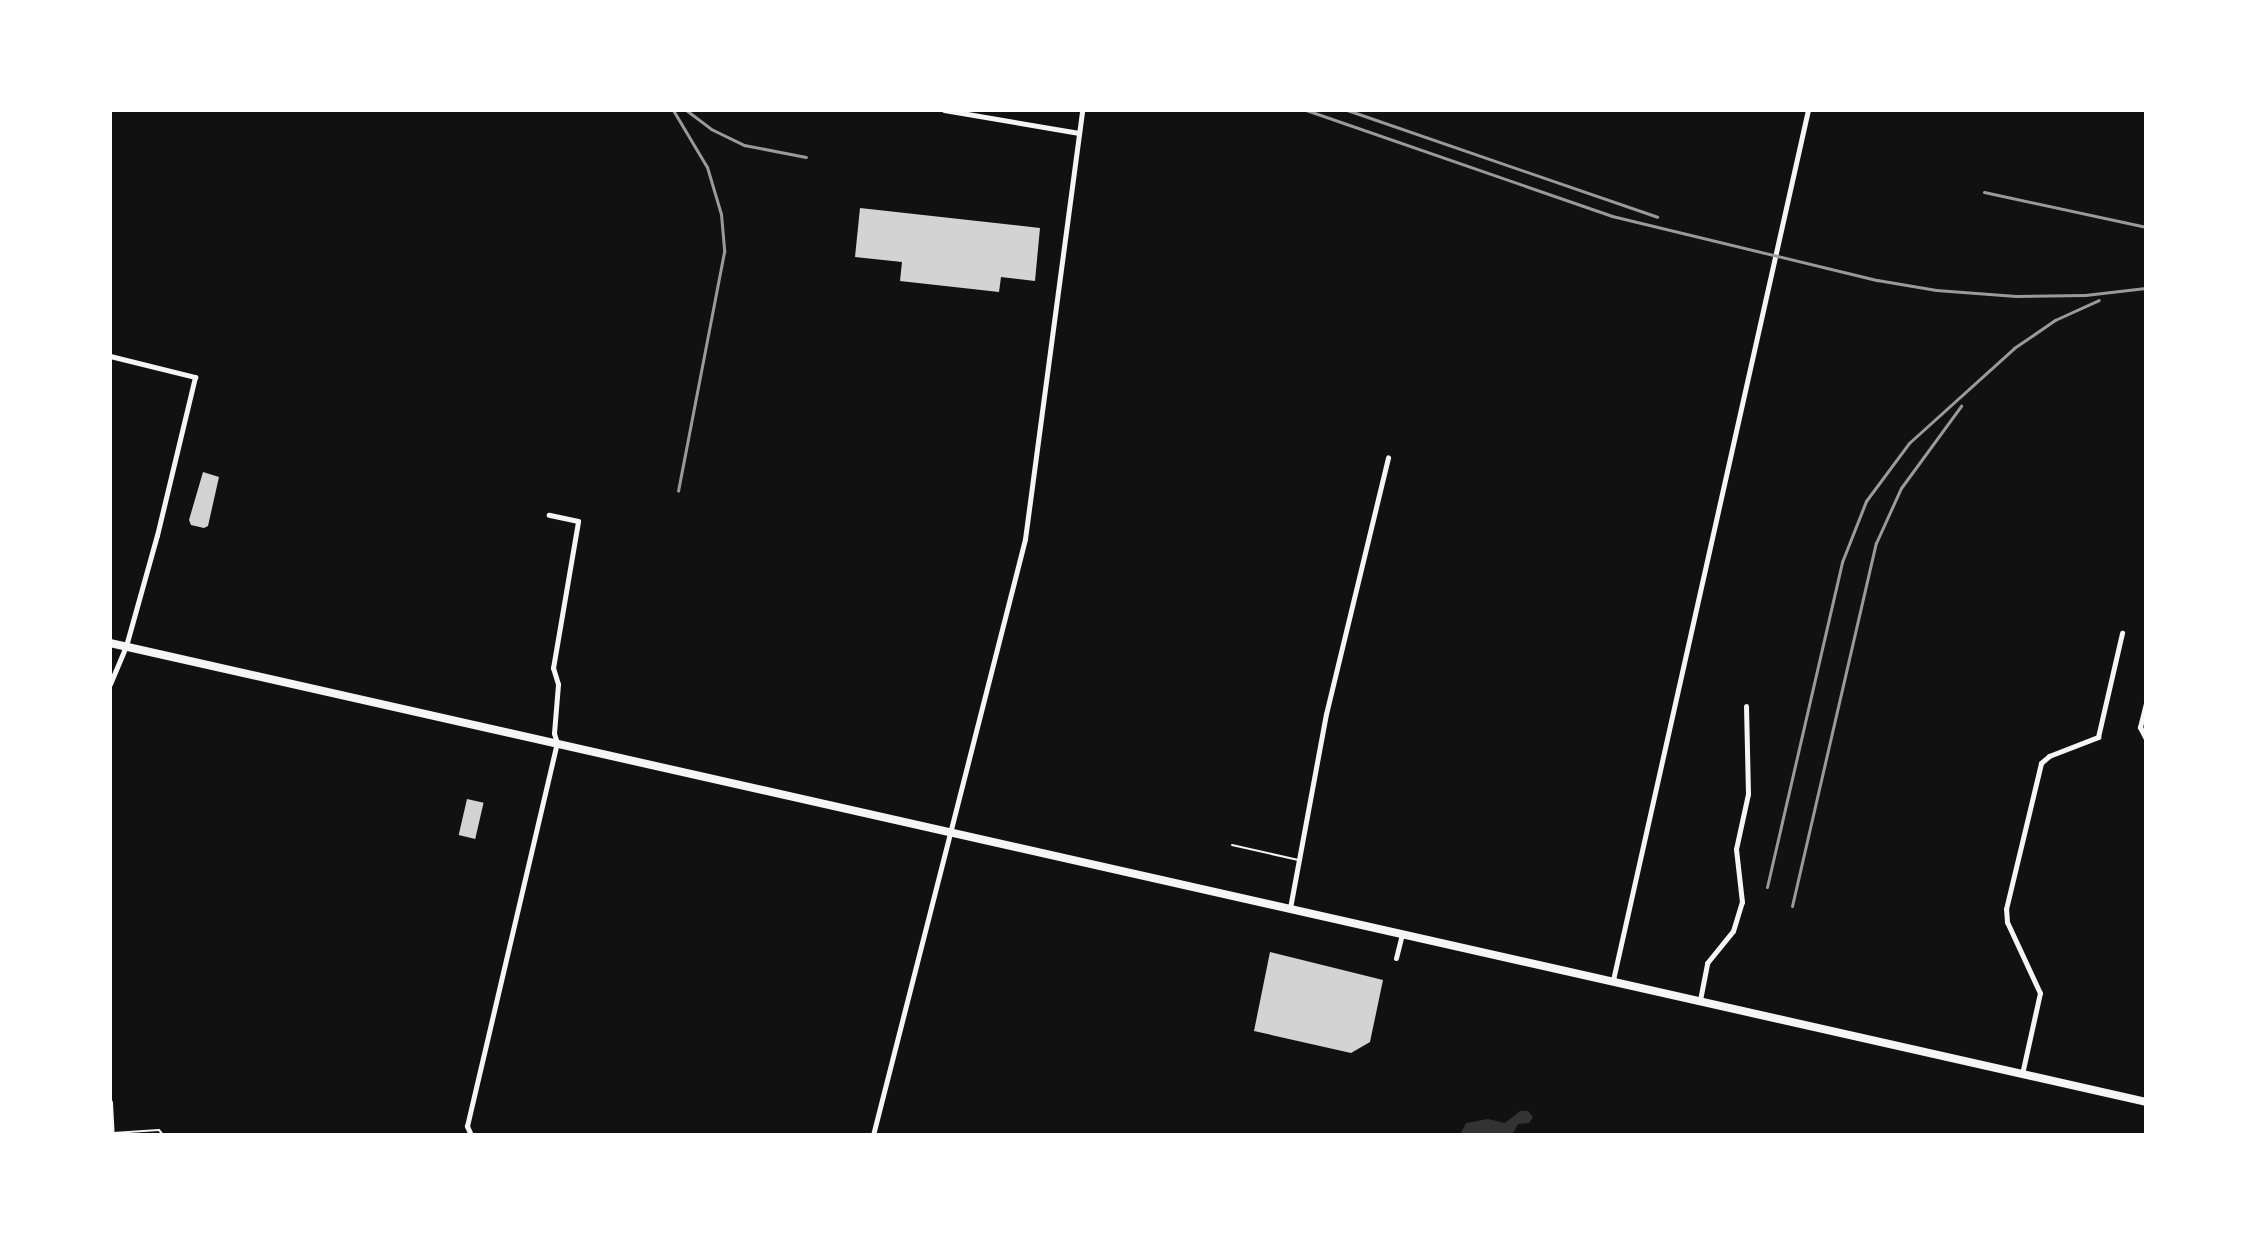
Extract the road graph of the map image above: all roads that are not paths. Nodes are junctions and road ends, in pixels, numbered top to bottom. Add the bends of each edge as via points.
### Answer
1 (944, 110) edge
2 (1082, 110) edge
3 (1808, 110) edge
4 (1079, 133) junction
5 (110, 356) edge
6 (1388, 457) dead end
7 (549, 515) dead end
8 (2122, 633) dead end
9 (110, 643) edge
10 (126, 646) junction
11 (113, 664) edge
12 (110, 684) edge
13 (2146, 703) edge
14 (1746, 706) dead end
15 (2146, 739) edge
16 (557, 743) junction
17 (949, 831) junction
18 (1232, 845) dead end
19 (1299, 861) junction
20 (1290, 908) junction
21 (1402, 933) junction
22 (1396, 958) dead end
23 (1613, 980) junction
24 (1700, 1000) junction
25 (2022, 1074) junction
26 (110, 1102) edge
27 (2146, 1102) edge
28 (470, 1133) edge
29 (112, 1134) edge
30 (163, 1135) edge
31 (873, 1135) edge

1 - 4 street
2 - 4 street
3 - 23 street
4 - 17 street via 1025,539
5 - 10 street via 195,377
6 - 19 street via 1326,714
7 - 16 street via 578,521 553,668 558,684
8 - 25 street via 2098,737 2041,763 2006,909 2040,993
9 - 10 main road
10 - 11 street
10 - 16 main road
11 - 12 street
13 - 15 street via 2140,727
14 - 24 street via 1748,794 1736,849 1742,902 1733,931 1707,963
16 - 17 main road
16 - 28 street via 467,1126
17 - 20 main road
17 - 31 street
18 - 19 lane
19 - 20 street
20 - 21 main road
21 - 22 street
21 - 23 main road
23 - 24 main road
24 - 25 main road
25 - 27 main road
26 - 29 street
29 - 30 lane via 159,1130

